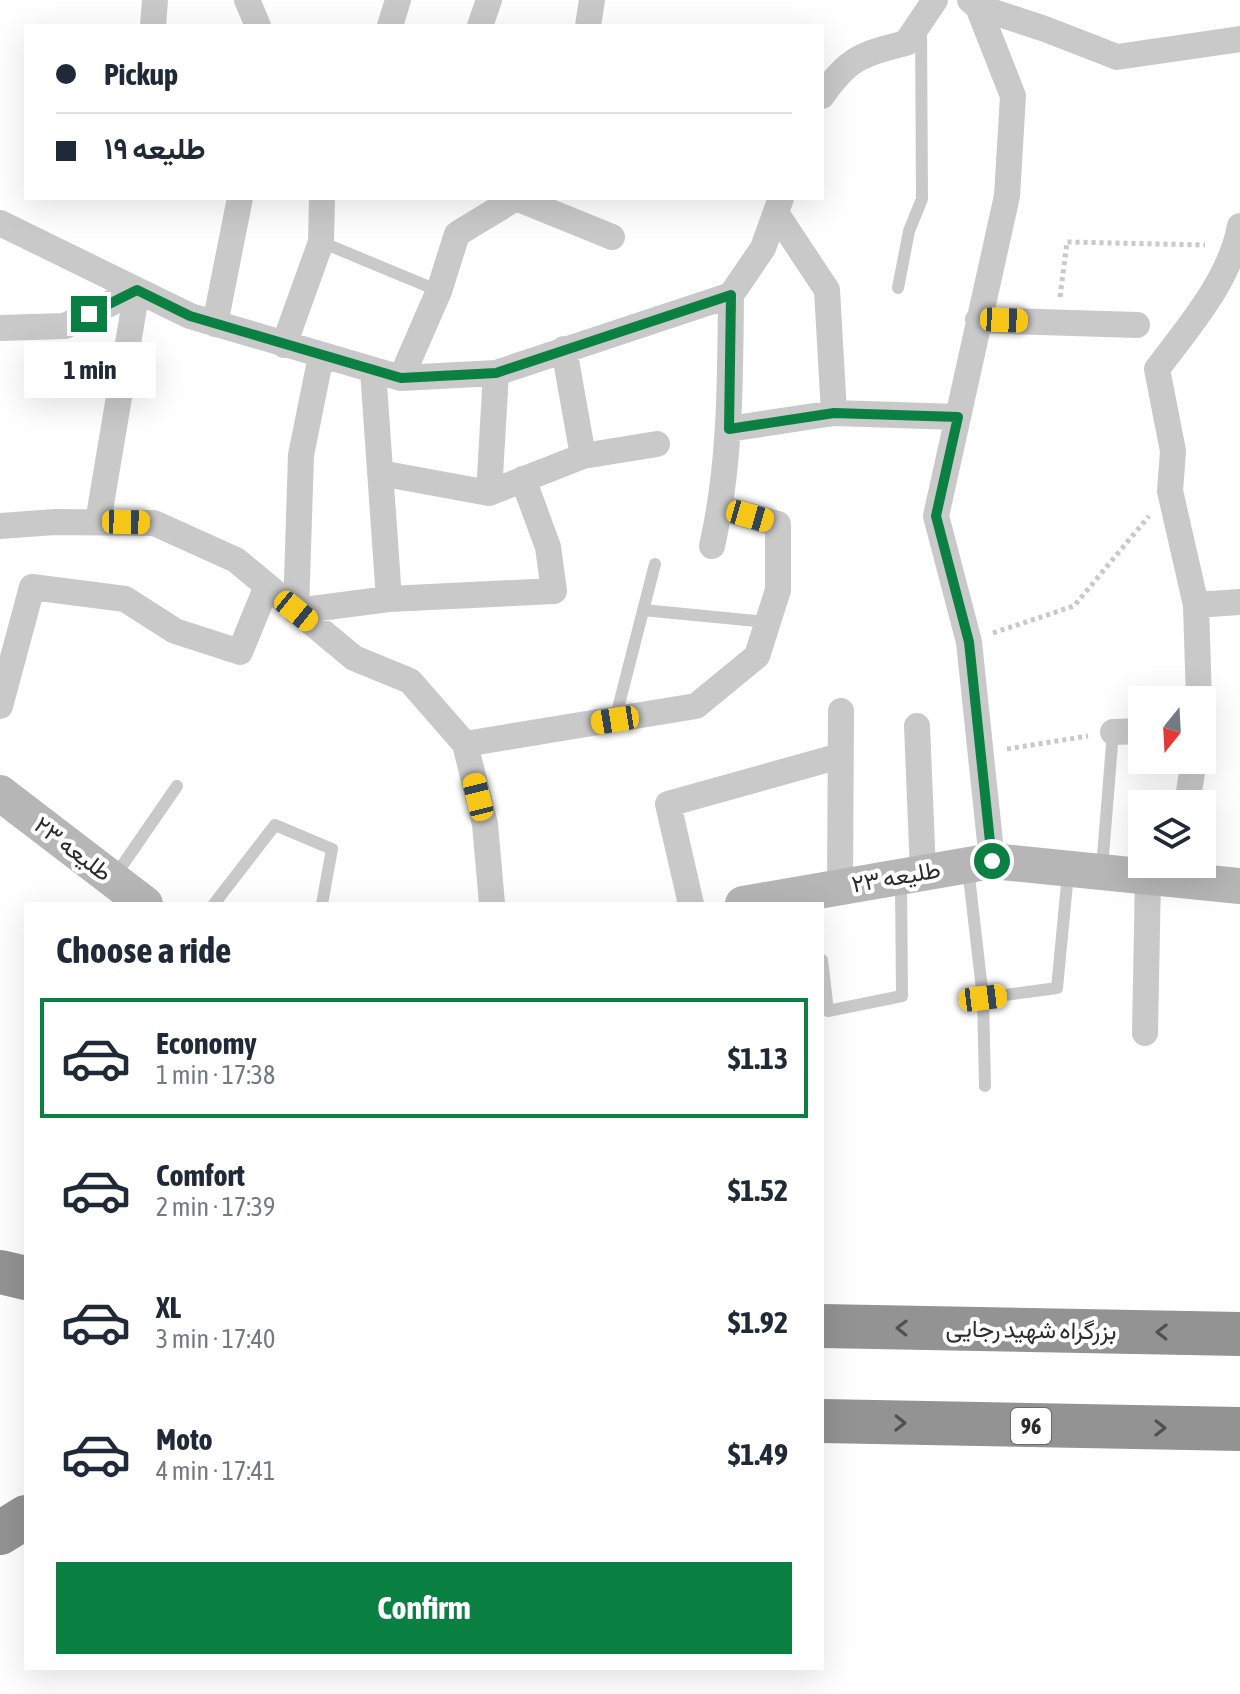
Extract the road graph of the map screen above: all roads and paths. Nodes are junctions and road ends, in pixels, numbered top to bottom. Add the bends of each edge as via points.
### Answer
1 (155, 0) edge
2 (247, 0) edge
3 (398, 0) edge
4 (489, 0) edge
5 (592, 0) edge
6 (974, 4) edge
7 (928, 10) edge
8 (153, 24) edge
9 (257, 24) edge
10 (391, 24) edge
11 (481, 24) edge
12 (588, 24) edge
13 (1240, 39) edge
14 (824, 93) edge
15 (240, 200) edge
16 (322, 200) edge
17 (513, 200) edge
18 (521, 200) edge
19 (779, 206) edge
20 (0, 223) edge
21 (1238, 236) edge
22 (612, 237) dead end
23 (321, 242) junction
24 (898, 288) dead end
25 (137, 290) junction
26 (439, 291) junction
27 (731, 295) junction
28 (978, 320) junction
29 (1056, 322) junction
30 (215, 324) junction
31 (1137, 325) dead end
32 (0, 328) edge
33 (284, 345) junction
34 (564, 349) junction
35 (321, 356) junction
36 (373, 370) junction
37 (496, 373) junction
38 (401, 378) junction
39 (834, 413) junction
40 (958, 417) junction
41 (729, 429) junction
42 (657, 444) dead end
43 (583, 456) junction
44 (380, 473) junction
45 (523, 479) junction
46 (1170, 491) junction
47 (489, 493) junction
48 (721, 508) junction
49 (98, 522) junction
50 (0, 526) edge
51 (712, 546) dead end
52 (655, 564) dead end
53 (267, 586) junction
54 (389, 599) junction
55 (1240, 602) edge
56 (1196, 605) junction
57 (643, 610) junction
58 (296, 611) junction
59 (768, 622) junction
60 (969, 642) junction
61 (1199, 686) edge
62 (0, 706) edge
63 (841, 711) dead end
64 (615, 720) junction
65 (917, 726) dead end
66 (1128, 731) edge
67 (1113, 732) junction
68 (465, 744) junction
69 (980, 753) junction
70 (840, 756) junction
71 (177, 786) dead end
72 (0, 793) edge
73 (980, 863) junction
74 (1085, 870) junction
75 (1128, 872) edge
76 (912, 874) junction
77 (1165, 878) edge
78 (1194, 878) edge
79 (113, 879) junction
80 (1240, 886) edge
81 (823, 894) edge
82 (142, 902) edge
83 (216, 902) edge
84 (322, 902) edge
85 (492, 902) edge
86 (691, 902) edge
87 (759, 902) edge
88 (824, 977) edge
89 (983, 998) junction
90 (1145, 1033) dead end
91 (985, 1086) dead end
92 (0, 1272) edge
93 (24, 1278) edge
94 (824, 1326) edge
95 (1240, 1334) edge
96 (824, 1421) edge
97 (1240, 1429) edge
98 (24, 1518) edge
99 (0, 1533) edge

1 - 8 street
2 - 9 street
3 - 10 street
4 - 11 street
5 - 12 street
6 - 13 street via 1117,57
6 - 28 street via 1013,96 1007,196
7 - 14 street via 906,43 870,52 839,71
7 - 24 lane via 922,199 909,231
15 - 30 street
16 - 23 street
17 - 26 street via 457,234
18 - 22 street
19 - 27 street via 763,248
19 - 39 street via 827,290
20 - 25 street
21 - 29 path via 1067,242
21 - 46 street via 1206,302 1157,369 1173,451
23 - 26 lane
23 - 33 street
25 - 30 street
25 - 32 street via 65,326
25 - 49 street
26 - 38 street
27 - 34 street
27 - 41 street
28 - 29 street
28 - 40 street
29 - 31 street
30 - 33 street
33 - 35 street
34 - 37 street
34 - 43 street
35 - 36 street
35 - 58 street via 301,455
36 - 38 street
36 - 44 street
37 - 38 street
37 - 47 street
39 - 40 street
39 - 41 street
40 - 60 street via 936,516
41 - 48 street
42 - 43 street
43 - 45 street
44 - 47 street
44 - 54 street
45 - 47 street
45 - 54 street via 548,547 554,591
46 - 56 street
46 - 60 path via 1074,606
48 - 51 street
48 - 59 street via 778,524 778,590
49 - 50 street
49 - 53 street via 154,523 236,560
52 - 57 lane
53 - 58 street
53 - 62 street via 240,652 175,631 125,599 32,587
54 - 58 street
55 - 56 street
56 - 61 street
57 - 59 lane
57 - 64 lane
58 - 68 street via 354,658 410,681
59 - 64 street via 757,656 696,706
60 - 69 street
63 - 70 street
64 - 68 street
65 - 76 street
66 - 67 street
67 - 69 path
67 - 74 lane
68 - 85 street via 485,824
69 - 73 street
70 - 81 street
70 - 86 street via 668,804
71 - 79 lane
72 - 79 main road, طلیعه ۲۳
73 - 74 main road, طلیعه ۲۳
73 - 76 main road, طلیعه ۲۳
73 - 89 lane
74 - 75 main road, طلیعه ۲۳
74 - 89 lane via 1057,988
76 - 81 main road, طلیعه ۲۳
76 - 88 lane via 902,996 828,1011
77 - 90 street
78 - 80 main road, طلیعه ۲۳
79 - 82 main road, طلیعه ۲۳
81 - 87 main road, طلیعه ۲۳
83 - 84 lane via 275,825 332,849
89 - 91 lane
92 - 93 highway
95 -> 94 highway, بزرگراه شهید رجایی
96 -> 97 highway, 96
98 - 99 highway

